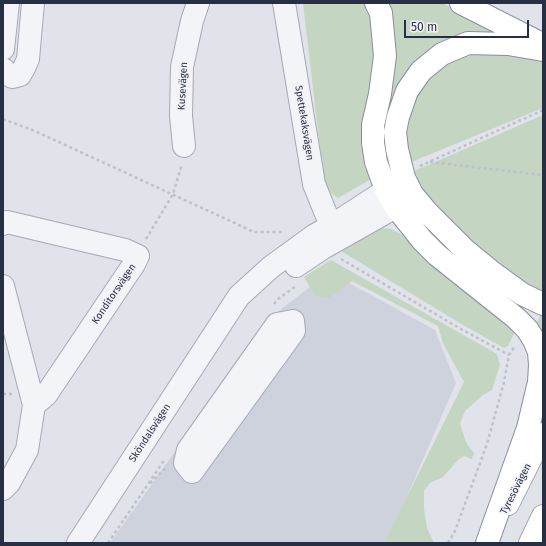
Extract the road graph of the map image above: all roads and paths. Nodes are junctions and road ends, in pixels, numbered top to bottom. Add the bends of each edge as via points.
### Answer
1 (8, 3) edge
2 (33, 3) edge
3 (198, 3) edge
4 (284, 3) edge
5 (376, 3) edge
6 (461, 3) edge
7 (543, 44) edge
8 (3, 49) edge
9 (543, 50) edge
10 (3, 69) edge
11 (543, 110) edge
12 (3, 119) edge
13 (184, 146) joint
14 (429, 162) junction
15 (543, 175) edge
16 (400, 188) junction
17 (173, 194) junction
18 (3, 224) edge
19 (289, 230) dead end
20 (331, 238) junction
21 (138, 256) junction
22 (3, 286) edge
23 (543, 304) edge
24 (527, 329) junction
25 (509, 355) junction
26 (34, 405) junction
27 (543, 434) edge
28 (192, 472) joint
29 (3, 490) edge
30 (543, 516) edge
31 (78, 543) edge
32 (448, 543) edge
33 (487, 543) edge
34 (530, 543) edge

1 - 8 street
2 - 10 street via 28,59 24,68 20,75 12,77
3 - 13 street, Kusevägen via 182,67 181,116
4 - 20 street, Spettekaksvägen via 314,184
5 - 16 main road via 381,13 385,56 373,125 373,143 376,162
6 - 7 main road
9 - 16 main road via 508,44 468,43 442,54 421,71 408,91 395,132
11 - 14 path
12 - 17 path
13 - 17 path
14 - 15 path
14 - 16 path
16 - 20 street, Sköndalsvägen
16 - 23 main road via 493,273 522,294
16 - 24 main road via 422,240
17 - 19 path via 254,232 284,233
17 - 21 path
18 - 21 street, Konditorsvägen via 7,222 125,250
20 - 25 path via 461,329
20 - 31 street, Sköndalsvägen via 222,323
21 - 26 street, Konditorsvägen via 46,395
22 - 26 street
24 - 25 path
24 - 33 main road via 538,352 539,376 535,400 528,428
25 - 32 path via 487,444 455,531
26 - 29 street via 27,450
27 - 33 main road, Tyresövägen
28 - 28 street via 185,463 188,450 278,324 293,321 294,331
30 - 34 main road

